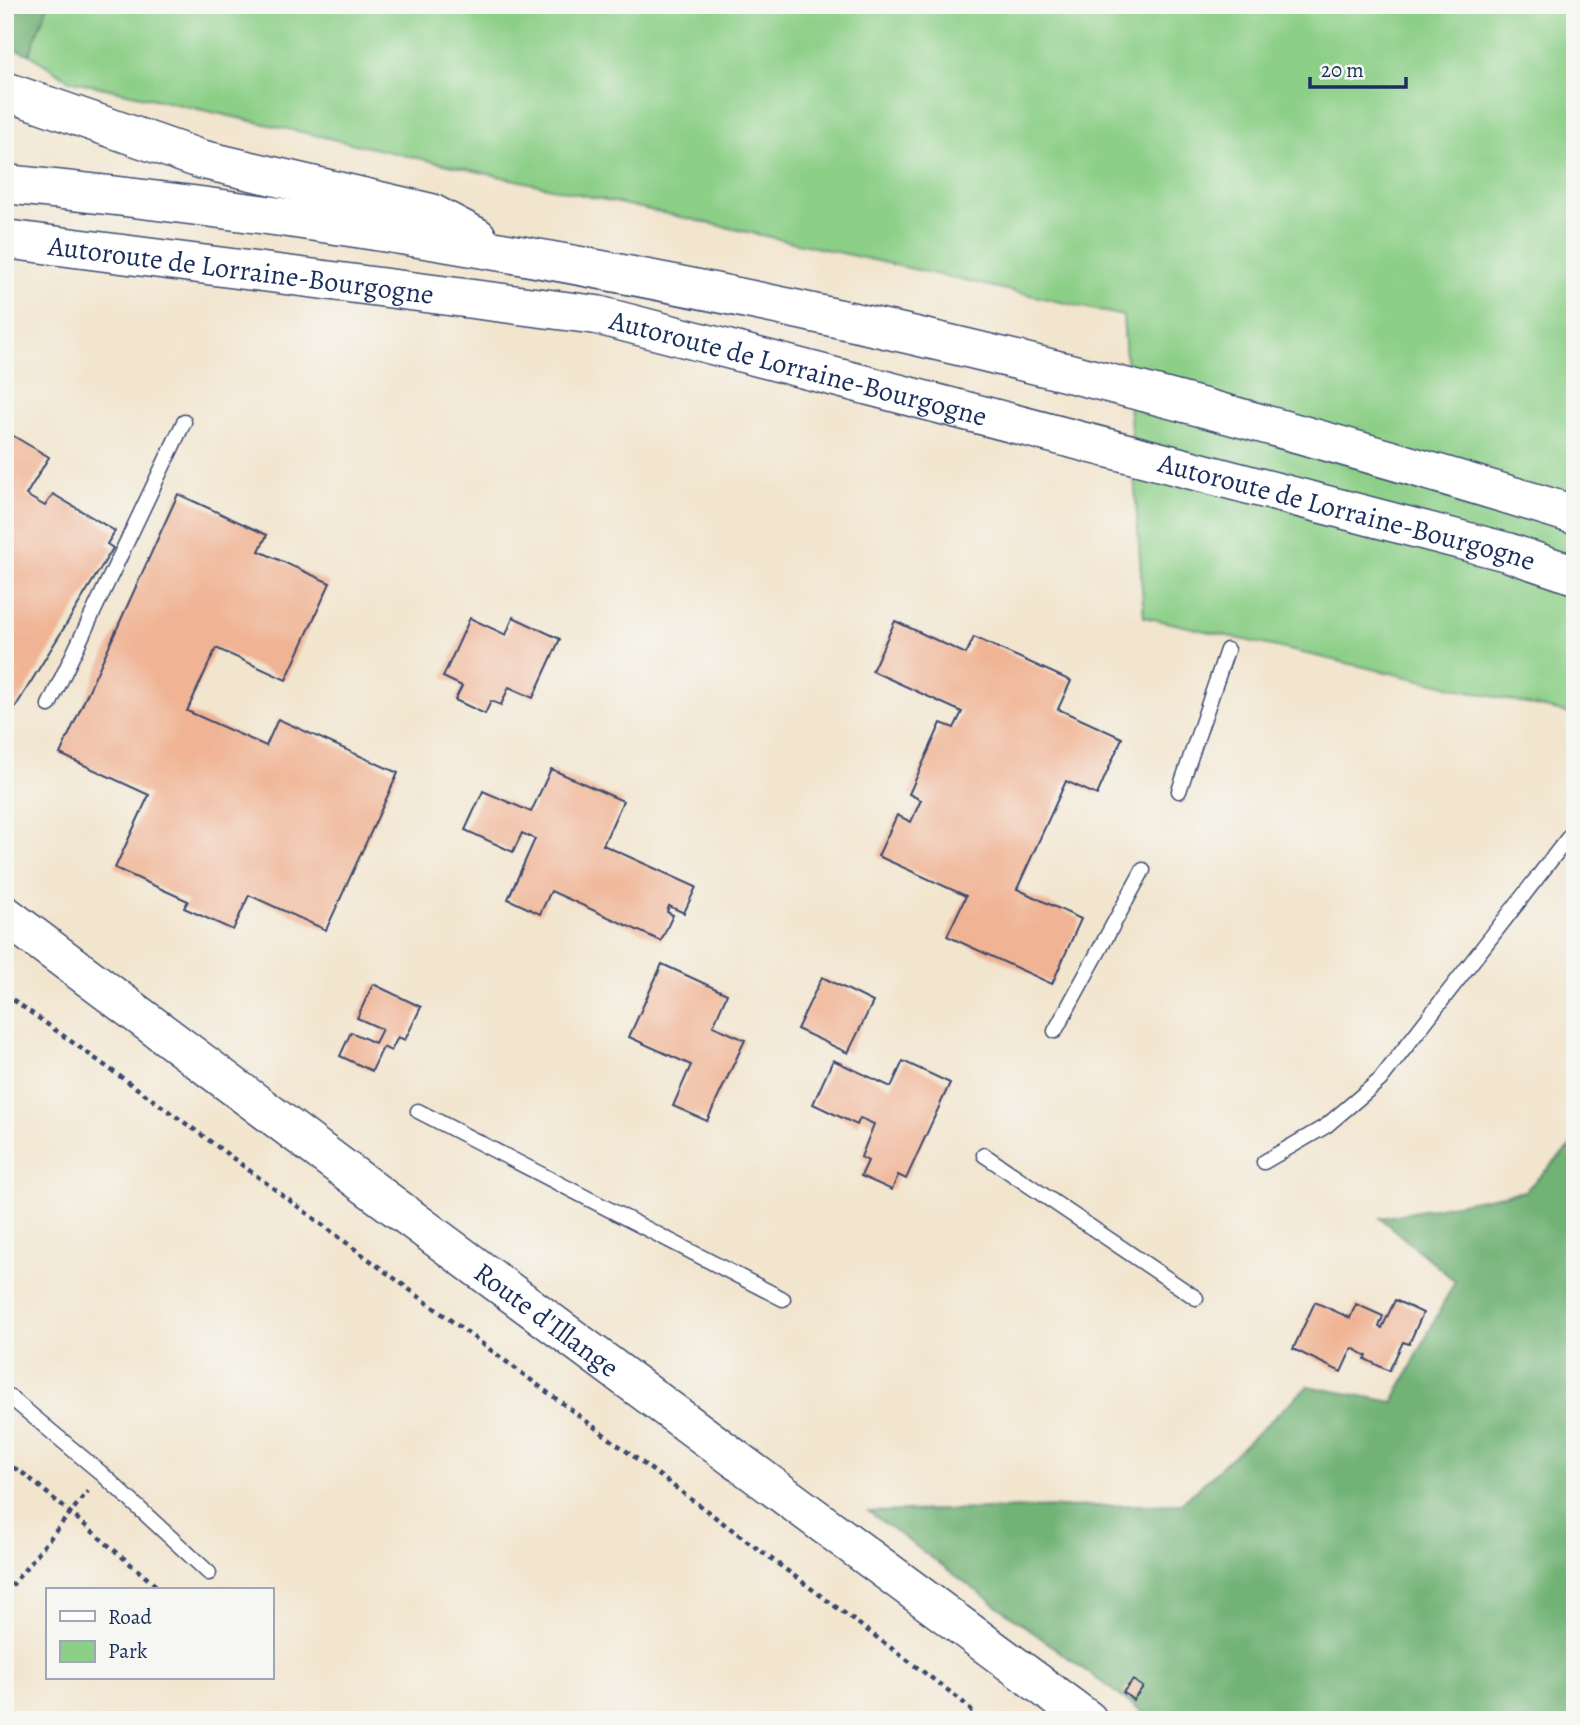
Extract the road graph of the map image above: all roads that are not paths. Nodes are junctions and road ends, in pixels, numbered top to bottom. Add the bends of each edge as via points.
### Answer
1 (5, 91) edge
2 (5, 184) edge
3 (5, 239) edge
4 (506, 253) junction
5 (184, 422) dead end
6 (1575, 515) edge
7 (1575, 575) edge
8 (1227, 650) dead end
9 (50, 705) dead end
10 (1179, 791) dead end
11 (1575, 830) edge
12 (1143, 870) dead end
13 (5, 915) edge
14 (1055, 1031) dead end
15 (418, 1111) dead end
16 (984, 1155) dead end
17 (1264, 1162) dead end
18 (1196, 1298) dead end
19 (783, 1299) dead end
20 (5, 1393) edge
21 (209, 1573) dead end
22 (1088, 1720) edge

1 - 4 main road via 200,159 431,213
2 - 4 main road, Autoroute de Lorraine-Bourgogne via 341,225
3 - 7 main road, Autoroute de Lorraine-Bourgogne via 597,316 1507,552
4 - 6 main road, Autoroute de Lorraine-Bourgogne via 975,351 1193,405
5 - 9 lane
8 - 10 lane
11 - 17 lane via 1380,1080 1325,1126
12 - 14 lane
13 - 22 main road, Route d'Illange
15 - 19 lane
16 - 18 lane
20 - 21 lane via 101,1473

